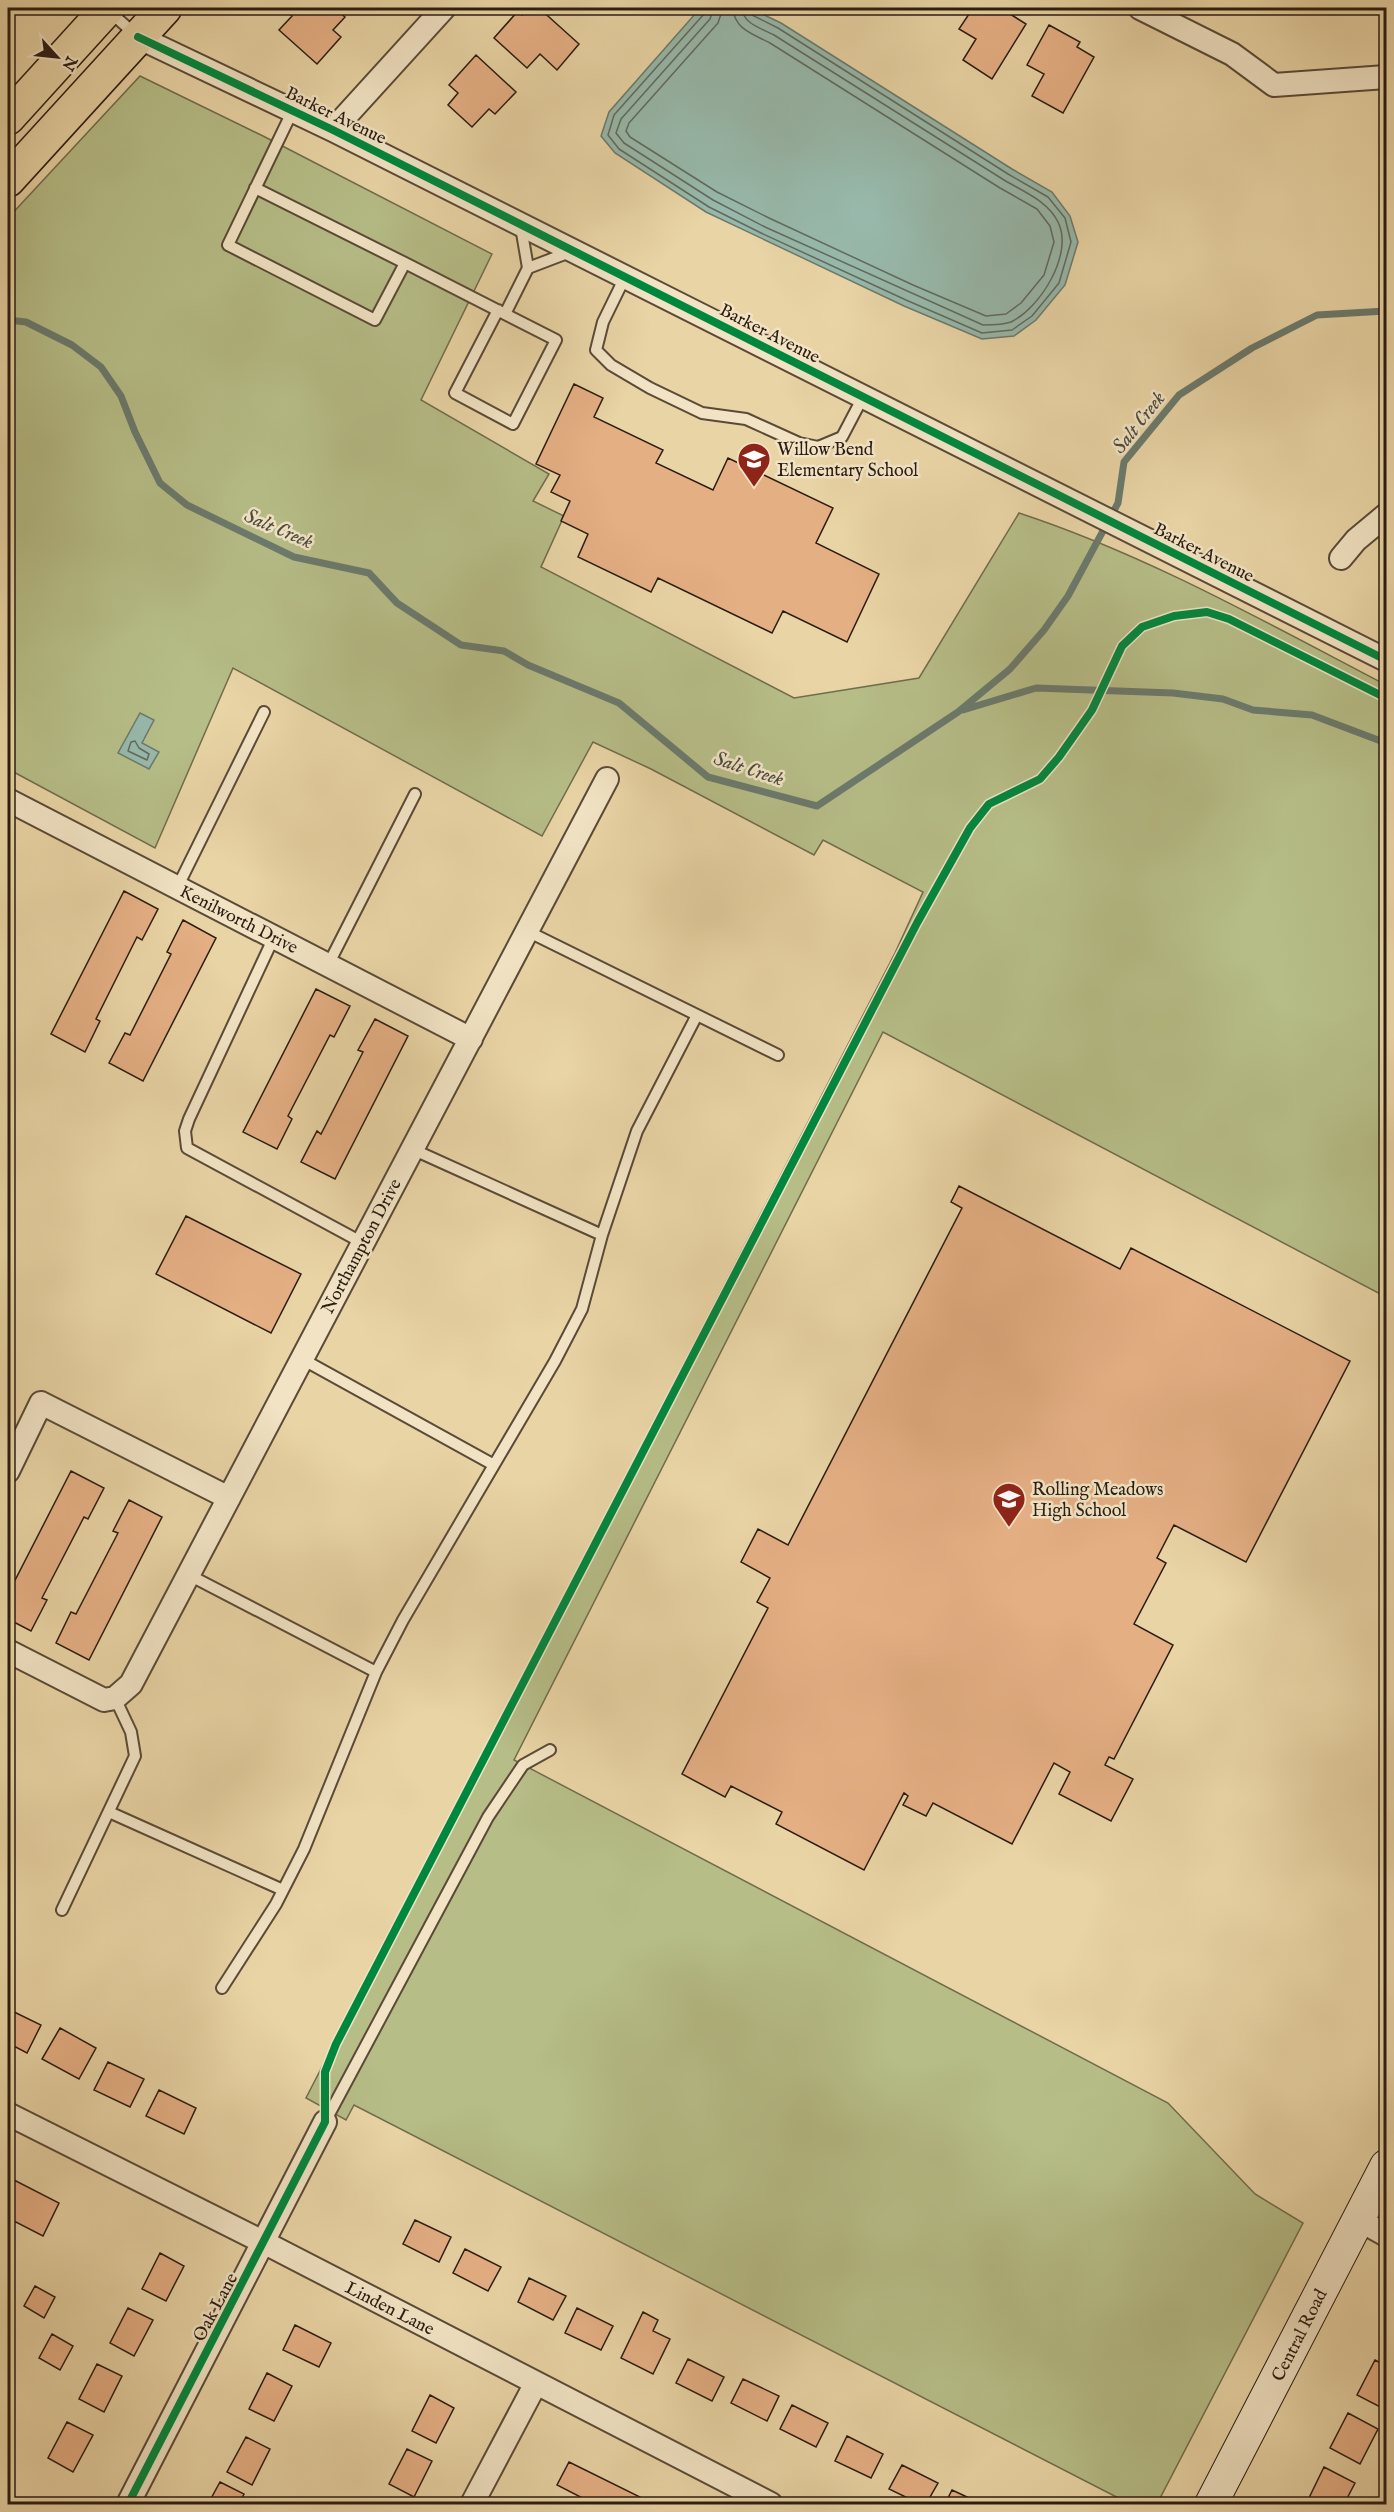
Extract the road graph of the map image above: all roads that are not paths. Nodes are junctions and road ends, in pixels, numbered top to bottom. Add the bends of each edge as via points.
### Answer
1 (107, 8) edge
2 (165, 8) edge
3 (444, 8) edge
4 (1140, 8) edge
5 (138, 37) junction
6 (1386, 77) edge
7 (293, 110) junction
8 (8, 118) edge
9 (333, 130) junction
10 (8, 180) edge
11 (255, 188) junction
12 (520, 224) junction
13 (574, 251) junction
14 (405, 263) junction
15 (528, 268) junction
16 (625, 277) junction
17 (501, 312) junction
18 (863, 397) junction
19 (1386, 515) edge
20 (1341, 558) dead end
21 (1386, 660) edge
22 (264, 712) dead end
23 (607, 779) dead end
24 (415, 794) dead end
25 (8, 800) edge
26 (177, 888) junction
27 (527, 930) junction
28 (274, 937) junction
29 (328, 965) junction
30 (697, 1015) junction
31 (471, 1039) junction
32 (778, 1055) dead end
33 (412, 1149) junction
34 (602, 1235) junction
35 (363, 1243) junction
36 (302, 1359) junction
37 (494, 1465) junction
38 (8, 1471) edge
39 (229, 1498) junction
40 (189, 1575) junction
41 (8, 1651) edge
42 (376, 1672) junction
43 (110, 1699) junction
44 (550, 1750) dead end
45 (109, 1812) junction
46 (283, 1890) junction
47 (62, 1910) dead end
48 (222, 1988) dead end
49 (8, 2114) edge
50 (326, 2122) joint
51 (1386, 2166) edge
52 (1359, 2220) junction
53 (1386, 2235) edge
54 (265, 2243) junction
55 (536, 2383) junction
56 (128, 2505) edge
57 (472, 2505) edge
58 (771, 2505) edge
59 (1211, 2505) edge

1 - 5 lane
1 - 8 main road
2 - 5 main road
3 - 9 street
4 - 6 street via 1232,54 1274,85
5 - 7 street, Barker Avenue
5 - 10 main road
7 - 9 street, Barker Avenue
7 - 11 lane
9 - 12 street, Barker Avenue
11 - 14 lane
11 - 14 lane via 228,245 375,320
12 - 13 street, Barker Avenue
12 - 15 lane
13 - 15 lane
13 - 16 street, Barker Avenue
14 - 17 lane
15 - 17 lane
16 - 18 street, Barker Avenue
16 - 18 lane via 603,322 596,350 611,365 650,388 702,413 746,420 818,447 842,437
17 - 17 lane via 454,393 513,424 556,340
18 - 21 street, Barker Avenue
19 - 20 street
22 - 26 lane
23 - 27 street, Northampton Drive
24 - 29 lane
25 - 26 street, Kenilworth Drive
26 - 28 street, Kenilworth Drive
27 - 30 lane
27 - 31 street, Northampton Drive
28 - 29 street, Kenilworth Drive
28 - 35 lane via 189,1119 185,1131 187,1148
29 - 31 street, Kenilworth Drive
30 - 32 lane
30 - 34 lane via 637,1131
31 - 33 street, Northampton Drive
33 - 34 lane
33 - 35 street, Northampton Drive
34 - 37 lane via 582,1308
35 - 36 street, Northampton Drive
36 - 37 lane
36 - 39 street, Northampton Drive
37 - 42 lane
38 - 39 street via 41,1403
39 - 40 street, Northampton Drive
40 - 42 lane
40 - 43 street, Northampton Drive via 131,1684
41 - 43 street
42 - 46 lane via 304,1849
43 - 45 lane via 131,1732 135,1756
44 - 50 lane via 522,1765 488,1817
45 - 46 lane
45 - 47 lane
46 - 48 lane
49 - 54 street, Linden Lane
50 - 54 street, Oak Lane
51 - 52 street, Central Road
52 - 53 street
52 - 59 street, Central Road
54 - 55 street, Linden Lane
54 - 56 street, Oak Lane
55 - 57 street
55 - 58 street, Linden Lane

